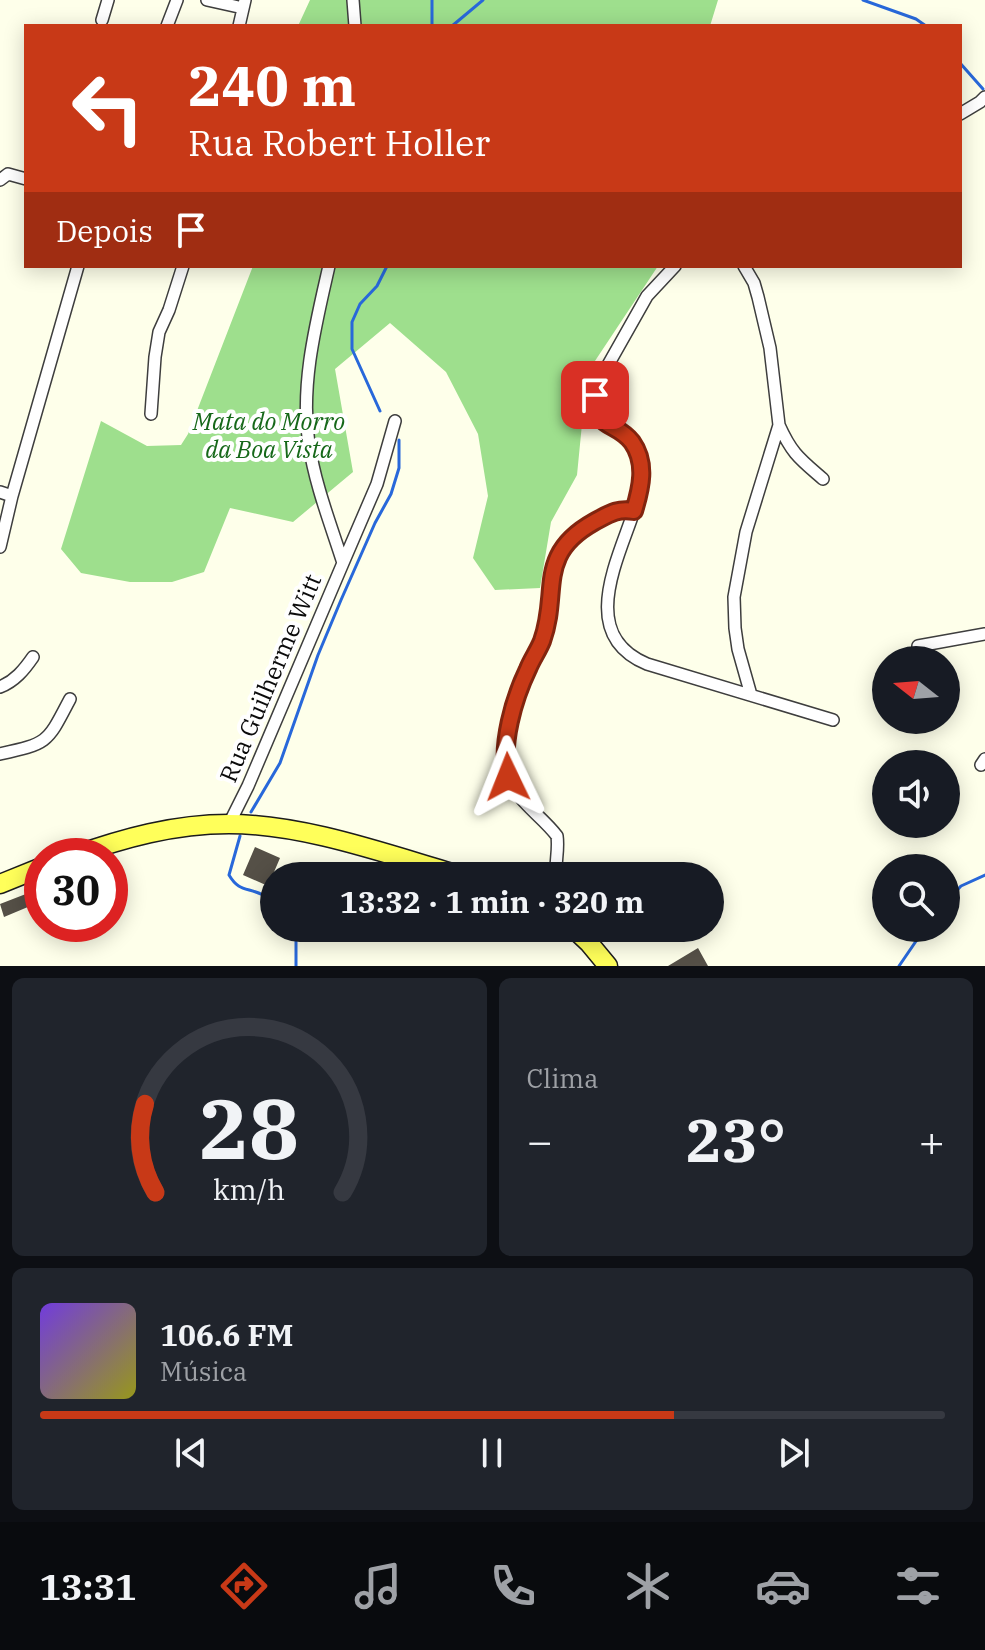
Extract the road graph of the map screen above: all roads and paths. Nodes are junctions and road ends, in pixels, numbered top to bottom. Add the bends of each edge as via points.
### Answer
1 (108, 0) edge
2 (177, 0) edge
3 (207, 0) edge
4 (353, 0) edge
5 (244, 4) edge
6 (102, 20) dead end
7 (168, 24) edge
8 (239, 24) edge
9 (355, 24) edge
10 (985, 97) edge
11 (962, 113) edge
12 (24, 178) edge
13 (0, 180) edge
14 (77, 268) edge
15 (182, 268) edge
16 (329, 268) edge
17 (673, 268) edge
18 (745, 268) edge
19 (151, 414) dead end
20 (395, 421) dead end
21 (779, 425) junction
22 (791, 450) junction
23 (768, 460) junction
24 (823, 479) dead end
25 (0, 492) edge
26 (12, 496) junction
27 (634, 511) junction
28 (0, 547) edge
29 (343, 563) junction
30 (985, 634) edge
31 (918, 646) dead end
32 (33, 657) dead end
33 (0, 687) edge
34 (751, 695) junction
35 (70, 699) dead end
36 (833, 720) dead end
37 (0, 754) edge
38 (229, 824) junction
39 (127, 838) edge
40 (411, 862) edge
41 (556, 862) edge
42 (24, 874) edge
43 (0, 884) edge
44 (587, 942) edge
45 (608, 966) edge

1 - 6 street
2 - 7 street
3 - 5 street
4 - 9 street
5 - 8 street
10 - 11 street
12 - 13 street via 8,174
14 - 26 street
15 - 19 street via 159,332
16 - 29 street, Rua Guilherme Witt via 312,346 307,418 321,493
17 - 27 street via 647,296 595,395 599,417 636,451 641,486
18 - 21 street via 770,348
20 - 29 street via 377,484
21 - 22 street
21 - 23 street
22 - 23 street
22 - 24 street
23 - 34 street via 746,532 734,597 738,649
25 - 26 street
26 - 28 street
27 - 34 street via 607,602 609,625 619,645 647,664
27 - 41 street via 618,510 581,530 559,555 543,638 506,739 508,777 516,794 557,836
29 - 38 street, Rua Guilherme Witt
30 - 31 street
32 - 33 street via 23,672
34 - 36 street
35 - 37 street via 52,733 38,745
38 - 39 main road
38 - 40 main road via 310,834
42 - 43 main road
44 - 45 main road

